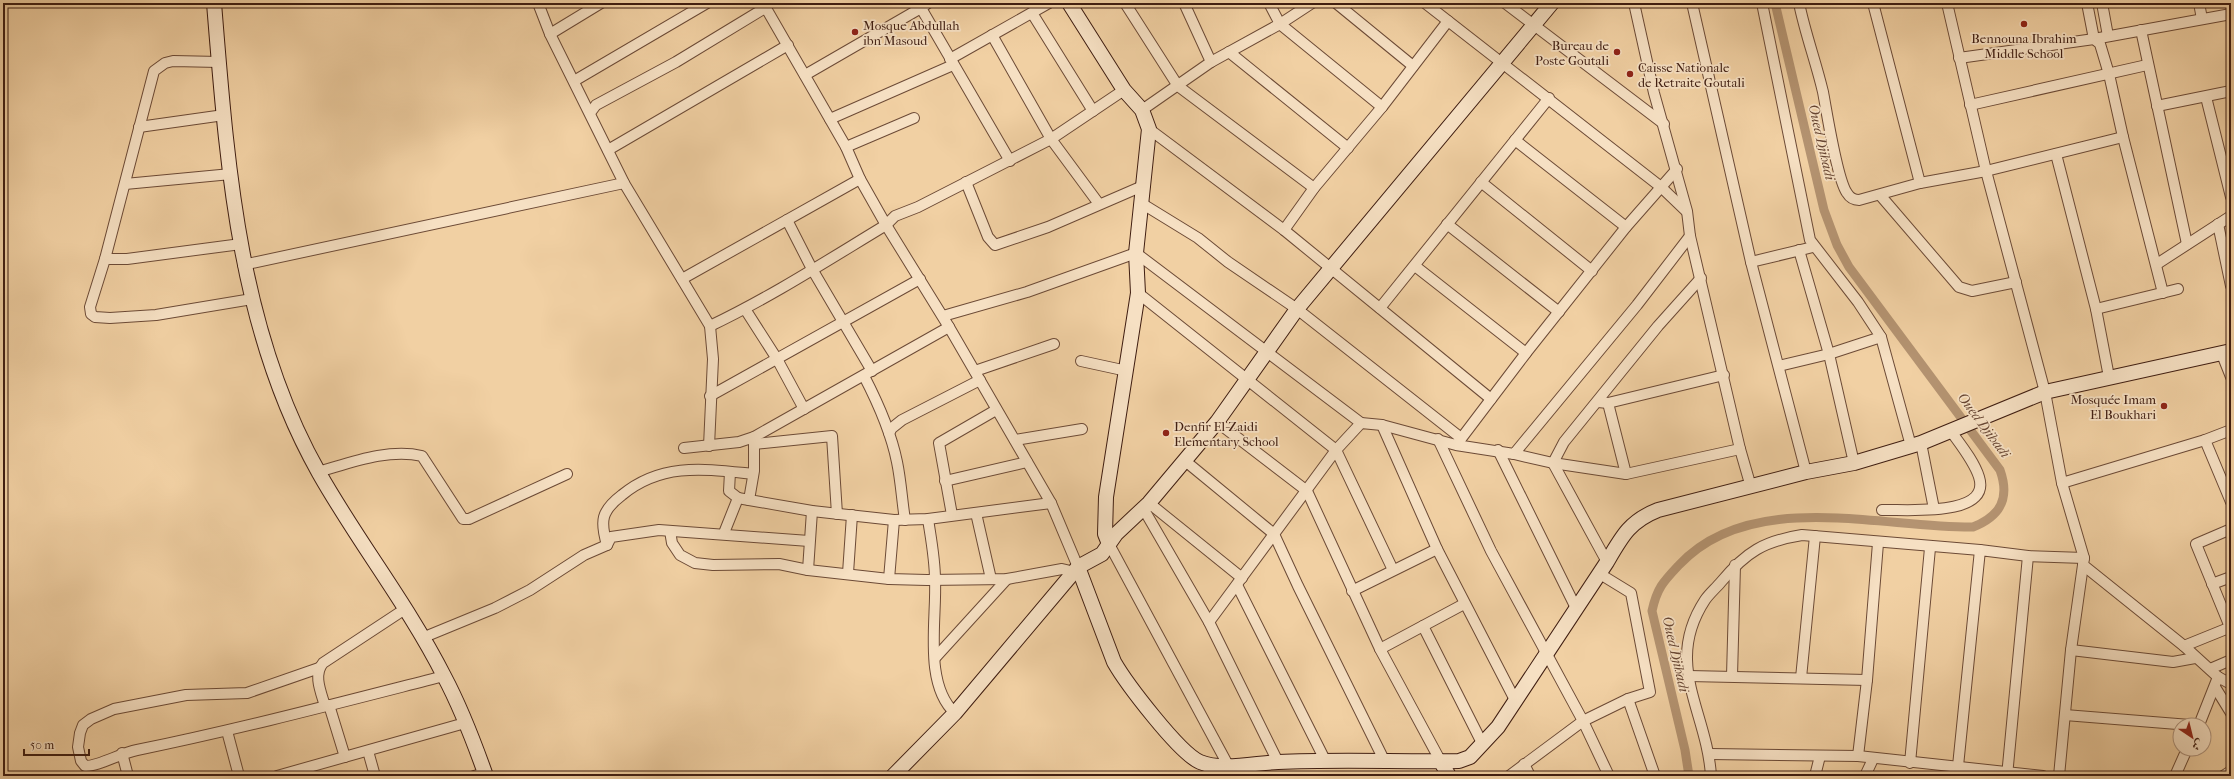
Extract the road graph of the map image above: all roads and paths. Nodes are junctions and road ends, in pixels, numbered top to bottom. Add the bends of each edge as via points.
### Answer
1 (214, 3) edge
2 (538, 3) edge
3 (601, 3) edge
4 (707, 3) edge
5 (1049, 3) edge
6 (1069, 3) edge
7 (1126, 3) edge
8 (1184, 3) edge
9 (1269, 3) edge
10 (1312, 3) edge
11 (1336, 3) edge
12 (1425, 3) edge
13 (1505, 3) edge
14 (1552, 3) edge
15 (1634, 3) edge
16 (1692, 3) edge
17 (1762, 3) edge
18 (1799, 3) edge
19 (1873, 3) edge
20 (1947, 3) edge
21 (2087, 3) edge
22 (2102, 3) edge
23 (2199, 3) edge
24 (764, 5) edge
25 (925, 6) edge
26 (1032, 12) junction
27 (2231, 14) edge
28 (2202, 19) junction
29 (2231, 20) edge
30 (1448, 22) junction
31 (1280, 24) junction
32 (1534, 26) junction
33 (550, 34) junction
34 (2141, 34) junction
35 (992, 35) junction
36 (2108, 36) junction
37 (2097, 41) junction
38 (788, 46) junction
39 (1229, 52) junction
40 (1960, 61) junction
41 (219, 62) junction
42 (951, 62) junction
43 (1211, 62) junction
44 (1503, 62) junction
45 (2147, 65) junction
46 (1413, 66) junction
47 (2109, 74) junction
48 (805, 75) junction
49 (574, 82) junction
50 (1178, 86) junction
51 (1124, 90) junction
52 (2231, 91) edge
53 (2206, 97) junction
54 (1549, 98) junction
55 (1970, 105) junction
56 (2157, 106) junction
57 (1382, 107) junction
58 (1142, 110) junction
59 (1094, 111) junction
60 (590, 113) junction
61 (224, 115) junction
62 (914, 118) dead end
63 (830, 120) junction
64 (1664, 124) junction
65 (139, 127) junction
66 (1149, 129) junction
67 (2123, 137) junction
68 (1051, 139) junction
69 (1514, 140) junction
70 (846, 147) junction
71 (1348, 148) junction
72 (608, 150) junction
73 (2056, 154) junction
74 (1010, 161) junction
75 (1677, 169) junction
76 (1986, 171) junction
77 (231, 174) junction
78 (860, 179) junction
79 (966, 182) junction
80 (1481, 182) junction
81 (624, 183) junction
82 (1920, 183) junction
83 (125, 184) junction
84 (1145, 185) junction
85 (1661, 186) junction
86 (1314, 188) junction
87 (1880, 195) junction
88 (2231, 197) edge
89 (1141, 203) junction
90 (1099, 204) junction
91 (1687, 211) junction
92 (2231, 216) edge
93 (787, 220) junction
94 (1447, 224) junction
95 (2218, 224) junction
96 (886, 225) junction
97 (1626, 227) junction
98 (1284, 230) junction
99 (1690, 236) junction
100 (241, 244) junction
101 (2187, 244) junction
102 (1813, 247) junction
103 (1799, 250) junction
104 (1136, 254) junction
105 (106, 259) junction
106 (1751, 262) junction
107 (2156, 264) junction
108 (244, 265) junction
109 (1415, 266) junction
110 (1330, 268) junction
111 (812, 270) junction
112 (1592, 270) junction
113 (1701, 278) junction
114 (682, 279) junction
115 (920, 279) junction
116 (2016, 282) junction
117 (2231, 286) edge
118 (2178, 289) dead end
119 (1138, 293) junction
120 (2163, 293) junction
121 (252, 300) junction
122 (1380, 308) junction
123 (745, 309) junction
124 (1297, 309) junction
125 (2096, 309) junction
126 (1559, 312) junction
127 (943, 316) junction
128 (843, 322) junction
129 (710, 326) junction
130 (949, 327) junction
131 (1881, 337) junction
132 (1054, 344) dead end
133 (1266, 351) junction
134 (2226, 352) edge
135 (1526, 353) junction
136 (1829, 354) junction
137 (777, 359) junction
138 (1081, 361) dead end
139 (1779, 366) junction
140 (975, 370) junction
141 (1127, 371) junction
142 (868, 374) junction
143 (1724, 375) junction
144 (2109, 376) junction
145 (2231, 377) edge
146 (1247, 379) junction
147 (980, 380) junction
148 (2045, 392) junction
149 (710, 396) junction
150 (1491, 399) junction
151 (1603, 402) junction
152 (804, 409) junction
153 (996, 410) junction
154 (1218, 422) junction
155 (1361, 423) junction
156 (1382, 425) junction
157 (1954, 428) junction
158 (1082, 429) dead end
159 (2231, 430) edge
160 (889, 433) junction
161 (1438, 439) junction
162 (754, 440) junction
163 (1015, 440) junction
164 (2205, 440) junction
165 (1459, 442) junction
166 (1916, 445) junction
167 (708, 446) junction
168 (684, 448) dead end
169 (1740, 449) junction
170 (1336, 450) junction
171 (1498, 450) junction
172 (1514, 454) junction
173 (1184, 460) junction
174 (1027, 462) junction
175 (1553, 463) junction
176 (1854, 463) junction
177 (318, 472) junction
178 (730, 472) junction
179 (1806, 472) junction
180 (567, 474) dead end
181 (753, 474) junction
182 (1626, 474) junction
183 (945, 481) junction
184 (2062, 483) junction
185 (1751, 487) junction
186 (1307, 491) junction
187 (738, 498) junction
188 (749, 500) junction
189 (2231, 502) edge
190 (1051, 503) junction
191 (1146, 506) junction
192 (1934, 509) junction
193 (1882, 510) dead end
194 (812, 511) junction
195 (976, 513) junction
196 (837, 514) junction
197 (852, 515) junction
198 (952, 515) junction
199 (928, 519) junction
200 (894, 520) junction
201 (905, 520) junction
202 (2231, 529) edge
203 (670, 531) junction
204 (724, 533) junction
205 (1274, 534) junction
206 (1815, 536) junction
207 (809, 541) junction
208 (1878, 543) junction
209 (1109, 544) junction
210 (607, 545) junction
211 (1930, 548) junction
212 (1437, 549) junction
213 (1980, 550) junction
214 (2028, 556) junction
215 (2083, 561) junction
216 (1607, 562) junction
217 (1735, 565) junction
218 (1076, 569) junction
219 (808, 570) junction
220 (1393, 570) junction
221 (848, 573) junction
222 (1600, 574) junction
223 (2231, 577) edge
224 (889, 579) junction
225 (991, 579) junction
226 (1007, 579) junction
227 (935, 580) junction
228 (1239, 581) junction
229 (2212, 584) junction
230 (1352, 590) junction
231 (1464, 604) junction
232 (1576, 608) junction
233 (405, 610) junction
234 (1209, 622) junction
235 (1423, 626) junction
236 (2230, 627) edge
237 (422, 638) junction
238 (2184, 646) junction
239 (1380, 649) junction
240 (2071, 650) junction
241 (1546, 653) junction
242 (935, 658) junction
243 (2196, 658) junction
244 (2231, 660) edge
245 (319, 668) junction
246 (2210, 669) junction
247 (444, 676) junction
248 (1689, 676) junction
249 (1732, 676) junction
250 (1800, 678) junction
251 (1867, 680) junction
252 (2217, 682) junction
253 (2231, 684) edge
254 (1628, 699) junction
255 (1515, 700) junction
256 (327, 706) junction
257 (955, 713) junction
258 (2231, 713) edge
259 (2065, 715) junction
260 (2202, 717) edge
261 (1583, 721) junction
262 (465, 723) junction
263 (2172, 724) edge
264 (227, 731) junction
265 (1483, 744) junction
266 (368, 751) junction
267 (122, 753) junction
268 (1710, 754) junction
269 (1820, 756) junction
270 (1858, 756) junction
271 (345, 757) junction
272 (2184, 757) edge
273 (1873, 759) junction
274 (1278, 762) junction
275 (1326, 762) junction
276 (1385, 762) junction
277 (1441, 762) junction
278 (1910, 763) junction
279 (1524, 764) junction
280 (1958, 766) junction
281 (1228, 771) edge
282 (2231, 771) edge
283 (482, 775) edge
284 (2007, 775) edge
285 (128, 776) edge
286 (239, 776) edge
287 (278, 776) edge
288 (375, 776) edge
289 (893, 776) edge
290 (1449, 776) edge
291 (1509, 776) edge
292 (1530, 776) edge
293 (1609, 776) edge
294 (1655, 776) edge
295 (1711, 776) edge
296 (1815, 776) edge
297 (1865, 776) edge
298 (2043, 776) edge
299 (2059, 776) edge
300 (2175, 776) edge
301 (2224, 776) edge

1 - 41 street
2 - 33 street
3 - 33 street
4 - 49 street
5 - 26 street
6 - 51 street
7 - 50 street
8 - 43 street
9 - 31 street
10 - 31 street
11 - 46 street
12 - 30 street
13 - 32 street
14 - 32 street
15 - 64 street via 1654,93
16 - 106 street
17 - 102 street via 1807,229
18 - 87 street via 1846,192 1856,200
19 - 82 street
20 - 40 street
21 - 37 street
22 - 36 street
23 - 28 street
24 - 38 street
24 - 60 street via 676,62 596,105
25 - 42 street
25 - 48 street
26 - 35 street
26 - 59 street
27 - 28 street
28 - 34 street
29 - 34 street
30 - 44 street
30 - 46 street
31 - 39 street
31 - 57 street
32 - 44 street
32 - 64 street
33 - 49 street
34 - 36 street
34 - 37 street
34 - 45 street
35 - 42 street
35 - 68 street
36 - 37 street
37 - 40 street
37 - 47 street
38 - 48 street
38 - 72 street
39 - 43 street
39 - 71 street
40 - 55 street
41 - 61 street
41 - 65 street via 173,62 159,66 151,80
42 - 63 street
42 - 74 street
43 - 50 street
44 - 54 street
44 - 110 street
45 - 47 street
45 - 56 street
46 - 57 street
47 - 55 street
47 - 67 street
48 - 63 street
49 - 60 street
50 - 58 street
50 - 86 street
51 - 58 street
51 - 59 street
52 - 53 street
53 - 56 street
53 - 88 street
54 - 69 street
54 - 85 street
55 - 76 street
56 - 101 street
57 - 71 street
58 - 66 street
59 - 68 street
60 - 72 street
61 - 65 street
61 - 77 street
62 - 70 street
63 - 70 street
64 - 75 street
65 - 83 street
66 - 84 street
66 - 98 street
67 - 73 street
67 - 107 street
68 - 74 street
68 - 90 street
69 - 80 street
69 - 97 street
70 - 78 street
71 - 86 street
72 - 81 street
73 - 76 street
73 - 125 street
74 - 79 street
75 - 85 street
75 - 91 street
76 - 82 street
76 - 116 street
77 - 83 street
77 - 100 street
78 - 93 street
78 - 96 street
79 - 90 street via 988,237 995,245 1048,227
79 - 96 street via 895,216
80 - 94 street
80 - 112 street
81 - 108 street
81 - 114 street
82 - 87 street
83 - 105 street
84 - 89 street
84 - 90 street
85 - 91 street
85 - 97 street
86 - 98 street
87 - 116 street via 1959,287 1972,292
89 - 104 street
89 - 124 street via 1198,238 1228,262
91 - 99 street
92 - 95 street
93 - 111 street
93 - 114 street
94 - 109 street
94 - 126 street
95 - 101 street
95 - 117 street
96 - 111 street
96 - 115 street
97 - 112 street
98 - 110 street
99 - 113 street
99 - 172 street via 1637,305
100 - 105 street via 127,259
100 - 108 street
101 - 107 street
102 - 103 street
102 - 131 street via 1858,302
103 - 106 street
103 - 136 street
104 - 119 street
104 - 127 street via 1027,292
104 - 133 street
105 - 121 street via 90,307 95,317 156,315
106 - 139 street
107 - 120 street
108 - 121 street
109 - 122 street
109 - 135 street
110 - 122 street
110 - 124 street
111 - 123 street
111 - 128 street
112 - 126 street
113 - 143 street
113 - 151 street via 1658,326
114 - 129 street
115 - 127 street
115 - 128 street
116 - 148 street
118 - 120 street
119 - 141 street
119 - 146 street
120 - 125 street
121 - 177 street via 272,369
122 - 150 street
123 - 129 street
123 - 137 street
124 - 133 street
124 - 165 street
125 - 144 street
126 - 135 street
127 - 130 street
128 - 137 street
128 - 142 street
129 - 149 street via 713,358
130 - 140 street
130 - 142 street
131 - 136 street
131 - 166 street
132 - 140 street
133 - 146 street
133 - 155 street
134 - 144 street
134 - 145 street
135 - 150 street
136 - 139 street
136 - 176 street
137 - 149 street
137 - 152 street
138 - 141 street
139 - 179 street
140 - 147 street
141 - 209 street via 1106,497 1104,534
142 - 152 street
142 - 160 street
143 - 151 street
143 - 169 street
144 - 148 street
146 - 154 street
146 - 170 street
147 - 153 street
147 - 160 street via 902,420
148 - 157 street
148 - 184 street
149 - 167 street
150 - 165 street
151 - 175 street via 1564,442
151 - 182 street
152 - 162 street
153 - 163 street
153 - 183 street via 939,443
154 - 173 street
154 - 186 street
155 - 156 street
155 - 170 street
156 - 161 street
156 - 212 street
157 - 166 street
157 - 192 street via 1979,477 1981,489 1971,501 1962,506
158 - 163 street
159 - 164 street
160 - 201 street via 897,462
161 - 165 street
161 - 241 street via 1491,551
162 - 167 street
162 - 181 street
162 - 196 street via 832,436
163 - 174 street
164 - 184 street
164 - 189 street
165 - 171 street
166 - 176 street
166 - 192 street
167 - 168 street
169 - 182 street
169 - 185 street
170 - 186 street
170 - 220 street
171 - 172 street
171 - 232 street
172 - 175 street
173 - 191 street
173 - 205 street
174 - 183 street
174 - 190 street
175 - 182 street
175 - 216 street
176 - 179 street
177 - 180 street via 399,453 422,456 464,519 469,519
177 - 233 street
178 - 181 street
178 - 187 street via 729,491
178 - 210 street via 671,471 637,483 607,509 602,520
179 - 185 street
181 - 188 street
183 - 198 street
184 - 215 street
185 - 216 street via 1642,516 1622,537
186 - 205 street
186 - 230 street
187 - 188 street
187 - 204 street
188 - 194 street
190 - 195 street
190 - 218 street
191 - 209 street
191 - 228 street
191 - 234 street
192 - 193 street
194 - 196 street
194 - 207 street
195 - 198 street
195 - 225 street
196 - 197 street
197 - 200 street
197 - 221 street
198 - 199 street
199 - 201 street
199 - 227 street
200 - 201 street
200 - 224 street
202 - 229 street via 2196,544
203 - 204 street
203 - 210 street via 650,530 611,537
203 - 219 street via 672,543 680,555 695,563 779,564
204 - 207 street
205 - 228 street
205 - 276 street
206 - 208 street
206 - 217 street via 1802,535 1777,539 1749,553
206 - 250 street
207 - 219 street
208 - 211 street
208 - 251 street
209 - 218 street via 1102,554
209 - 281 street
210 - 237 street via 584,555 530,590 495,608
211 - 213 street
211 - 278 street
212 - 220 street
212 - 231 street
213 - 214 street
213 - 280 street
214 - 215 street
214 - 284 street
215 - 238 street
215 - 240 street
216 - 222 street
217 - 248 street via 1706,599 1693,623 1686,644
217 - 249 street
218 - 226 street via 1062,569
218 - 257 street
218 - 281 street via 1114,662 1137,696 1187,754 1206,765
219 - 221 street
220 - 230 street
221 - 224 street
222 - 232 street
222 - 254 street via 1631,593 1650,692
223 - 229 street
224 - 227 street
225 - 226 street
225 - 227 street
226 - 242 street
227 - 242 street via 932,631
228 - 234 street
228 - 275 street
229 - 236 street
230 - 239 street
231 - 235 street
231 - 255 street
232 - 241 street
233 - 237 street
233 - 245 street via 334,654
234 - 274 street
235 - 239 street
235 - 265 street
236 - 238 street
237 - 247 street
238 - 243 street
239 - 277 street
240 - 243 street via 2173,662
240 - 259 street
241 - 255 street
241 - 261 street
242 - 257 street via 938,683 944,699
243 - 246 street
244 - 246 street
245 - 256 street via 318,678
245 - 267 street via 247,693 186,695 114,709 83,725 78,747 81,761 85,766
246 - 252 street
247 - 256 street
247 - 262 street
248 - 249 street
248 - 268 street via 1692,695
249 - 250 street
250 - 251 street
251 - 270 street
252 - 253 street
252 - 258 street
252 - 260 street
254 - 261 street
254 - 294 street
255 - 265 street
256 - 264 street
256 - 271 street
257 - 289 street
259 - 263 street
259 - 299 street
261 - 279 street
261 - 293 street
262 - 266 street
262 - 283 street
264 - 267 street
264 - 286 street
265 - 277 street via 1470,757
266 - 271 street
266 - 288 street
267 - 285 street
268 - 269 street
268 - 295 street
269 - 270 street
269 - 296 street
270 - 273 street
271 - 287 street
272 - 300 street
273 - 278 street
273 - 297 street
274 - 275 street
274 - 281 street
275 - 276 street
276 - 277 street
277 - 290 street
278 - 280 street
279 - 291 street
279 - 292 street
280 - 284 street
282 - 301 street
284 - 298 street

